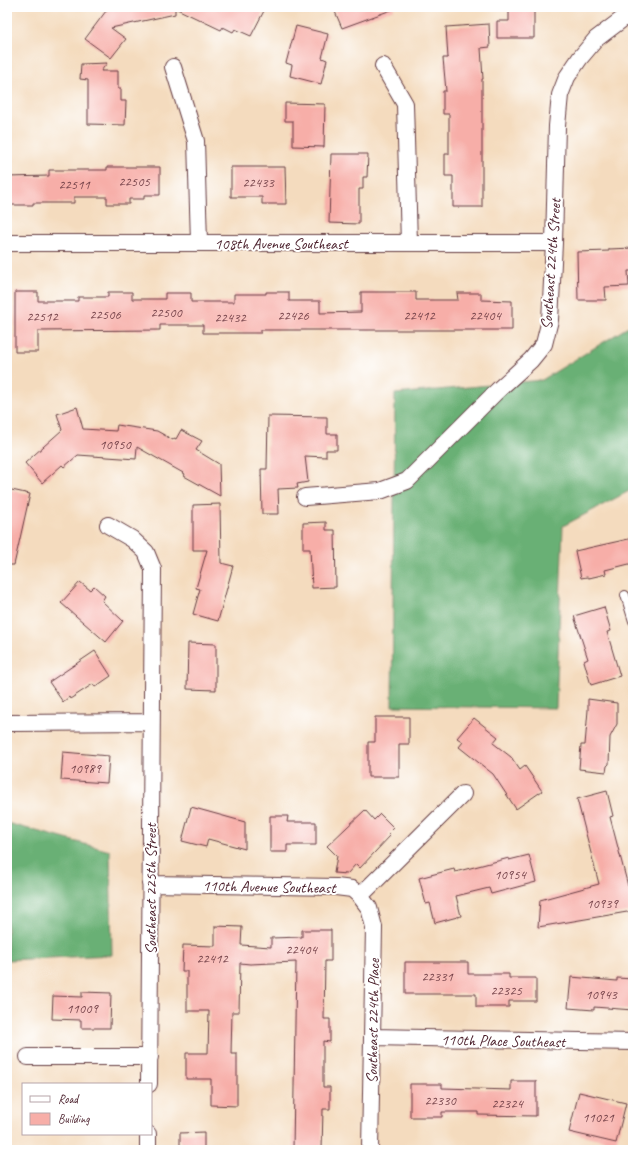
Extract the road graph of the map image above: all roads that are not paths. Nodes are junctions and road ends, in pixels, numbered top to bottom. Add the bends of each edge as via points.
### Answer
1 (633, 11) edge
2 (383, 66) dead end
3 (173, 67) dead end
4 (199, 242) junction
5 (7, 243) edge
6 (409, 243) junction
7 (554, 243) junction
8 (305, 497) dead end
9 (108, 525) dead end
10 (625, 595) dead end
11 (633, 621) edge
12 (151, 722) junction
13 (9, 723) dead end
14 (463, 794) dead end
15 (150, 884) junction
16 (360, 896) junction
17 (372, 1037) junction
18 (633, 1042) edge
19 (28, 1057) dead end
20 (150, 1057) junction
21 (149, 1083) edge
22 (148, 1135) edge
23 (148, 1150) edge
24 (370, 1150) edge

1 - 7 street, Southeast 224th Street via 596,39 580,58 560,95
2 - 6 street via 405,104
3 - 4 street via 196,141
4 - 5 street, 108th Avenue Southeast
4 - 6 street, 108th Avenue Southeast
6 - 7 street, 108th Avenue Southeast
7 - 8 street, Southeast 224th Street via 550,320 544,344 531,360 497,390 406,482 380,491
9 - 12 street, Southeast 225th Street via 132,539 146,552 153,569
10 - 11 lane
12 - 13 street
12 - 15 street, Southeast 225th Street
14 - 16 street
15 - 16 street, 110th Avenue Southeast via 336,887 352,889
15 - 20 street, Southeast 225th Street
16 - 17 street, Southeast 224th Place via 369,908 374,928
17 - 18 street, 110th Place Southeast
17 - 24 street, Southeast 224th Place
19 - 20 street
20 - 21 street, Southeast 225th Street
22 - 23 street

